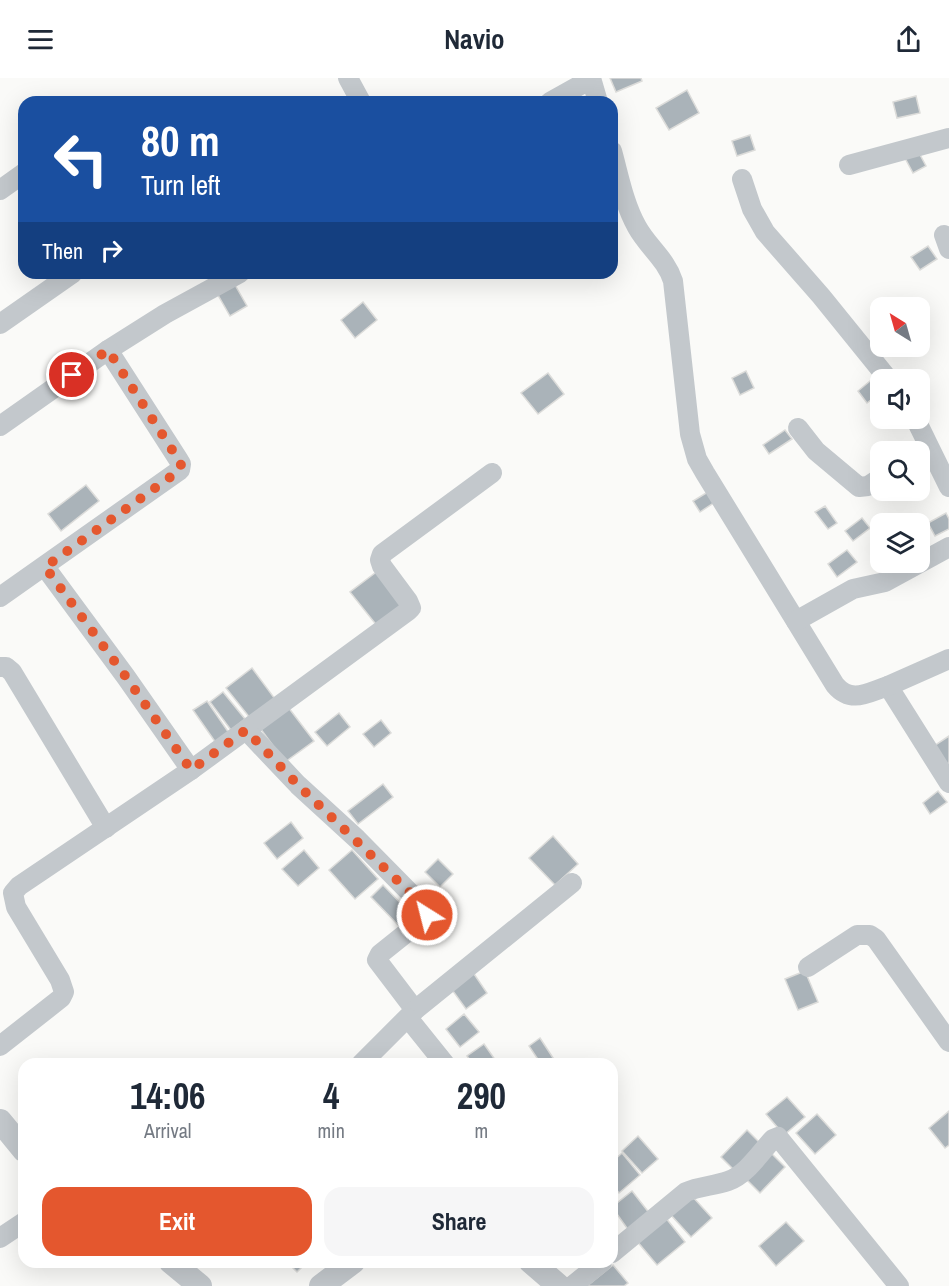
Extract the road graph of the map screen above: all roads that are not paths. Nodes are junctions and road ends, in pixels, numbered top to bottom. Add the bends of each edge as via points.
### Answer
1 (348, 78) edge
2 (591, 78) edge
3 (358, 96) edge
4 (560, 96) edge
5 (596, 96) edge
6 (949, 138) edge
7 (849, 165) dead end
8 (618, 170) edge
9 (18, 177) edge
10 (742, 179) dead end
11 (0, 190) edge
12 (64, 279) edge
13 (229, 279) edge
14 (0, 324) edge
15 (108, 350) junction
16 (880, 369) edge
17 (0, 426) edge
18 (798, 428) dead end
19 (930, 458) edge
20 (492, 473) dead end
21 (870, 485) edge
22 (949, 487) edge
23 (949, 548) edge
24 (45, 567) junction
25 (0, 597) edge
26 (796, 621) junction
27 (949, 659) edge
28 (0, 667) edge
29 (888, 686) junction
30 (246, 730) junction
31 (191, 770) junction
32 (949, 783) edge
33 (106, 828) junction
34 (572, 883) dead end
35 (808, 967) dead end
36 (412, 1014) junction
37 (949, 1042) edge
38 (0, 1046) edge
39 (367, 1058) edge
40 (441, 1058) edge
41 (0, 1121) edge
42 (18, 1143) edge
43 (18, 1226) edge
44 (0, 1238) edge
45 (618, 1248) edge
46 (344, 1268) edge
47 (538, 1268) edge
48 (594, 1268) edge
49 (321, 1286) edge
50 (559, 1286) edge
51 (572, 1286) edge
52 (898, 1286) edge

1 - 3 street
2 - 4 street
2 - 5 street
6 - 7 street
8 - 26 street via 636,226 664,261 673,281 690,434 698,459
9 - 11 street
10 - 16 street via 765,232
12 - 14 street
13 - 15 street
15 - 17 street
15 - 24 street via 178,459 180,470
18 - 21 street via 816,451 859,488
19 - 22 street
20 - 30 street via 382,554 382,566 411,608
23 - 26 street via 885,582 853,589
24 - 25 street
24 - 31 street
26 - 29 street via 842,693 851,697
27 - 29 street
28 - 33 street via 12,672
29 - 32 street
30 - 31 street
30 - 36 street via 428,911 425,918 376,960
31 - 33 street
33 - 38 street via 14,893 16,907 64,992 62,998
34 - 36 street
35 - 37 street via 857,935 870,934
36 - 39 street
36 - 40 street
41 - 42 street
43 - 44 street
45 - 52 street via 686,1192 738,1176 778,1137
46 - 49 street
47 - 50 street
48 - 51 street

